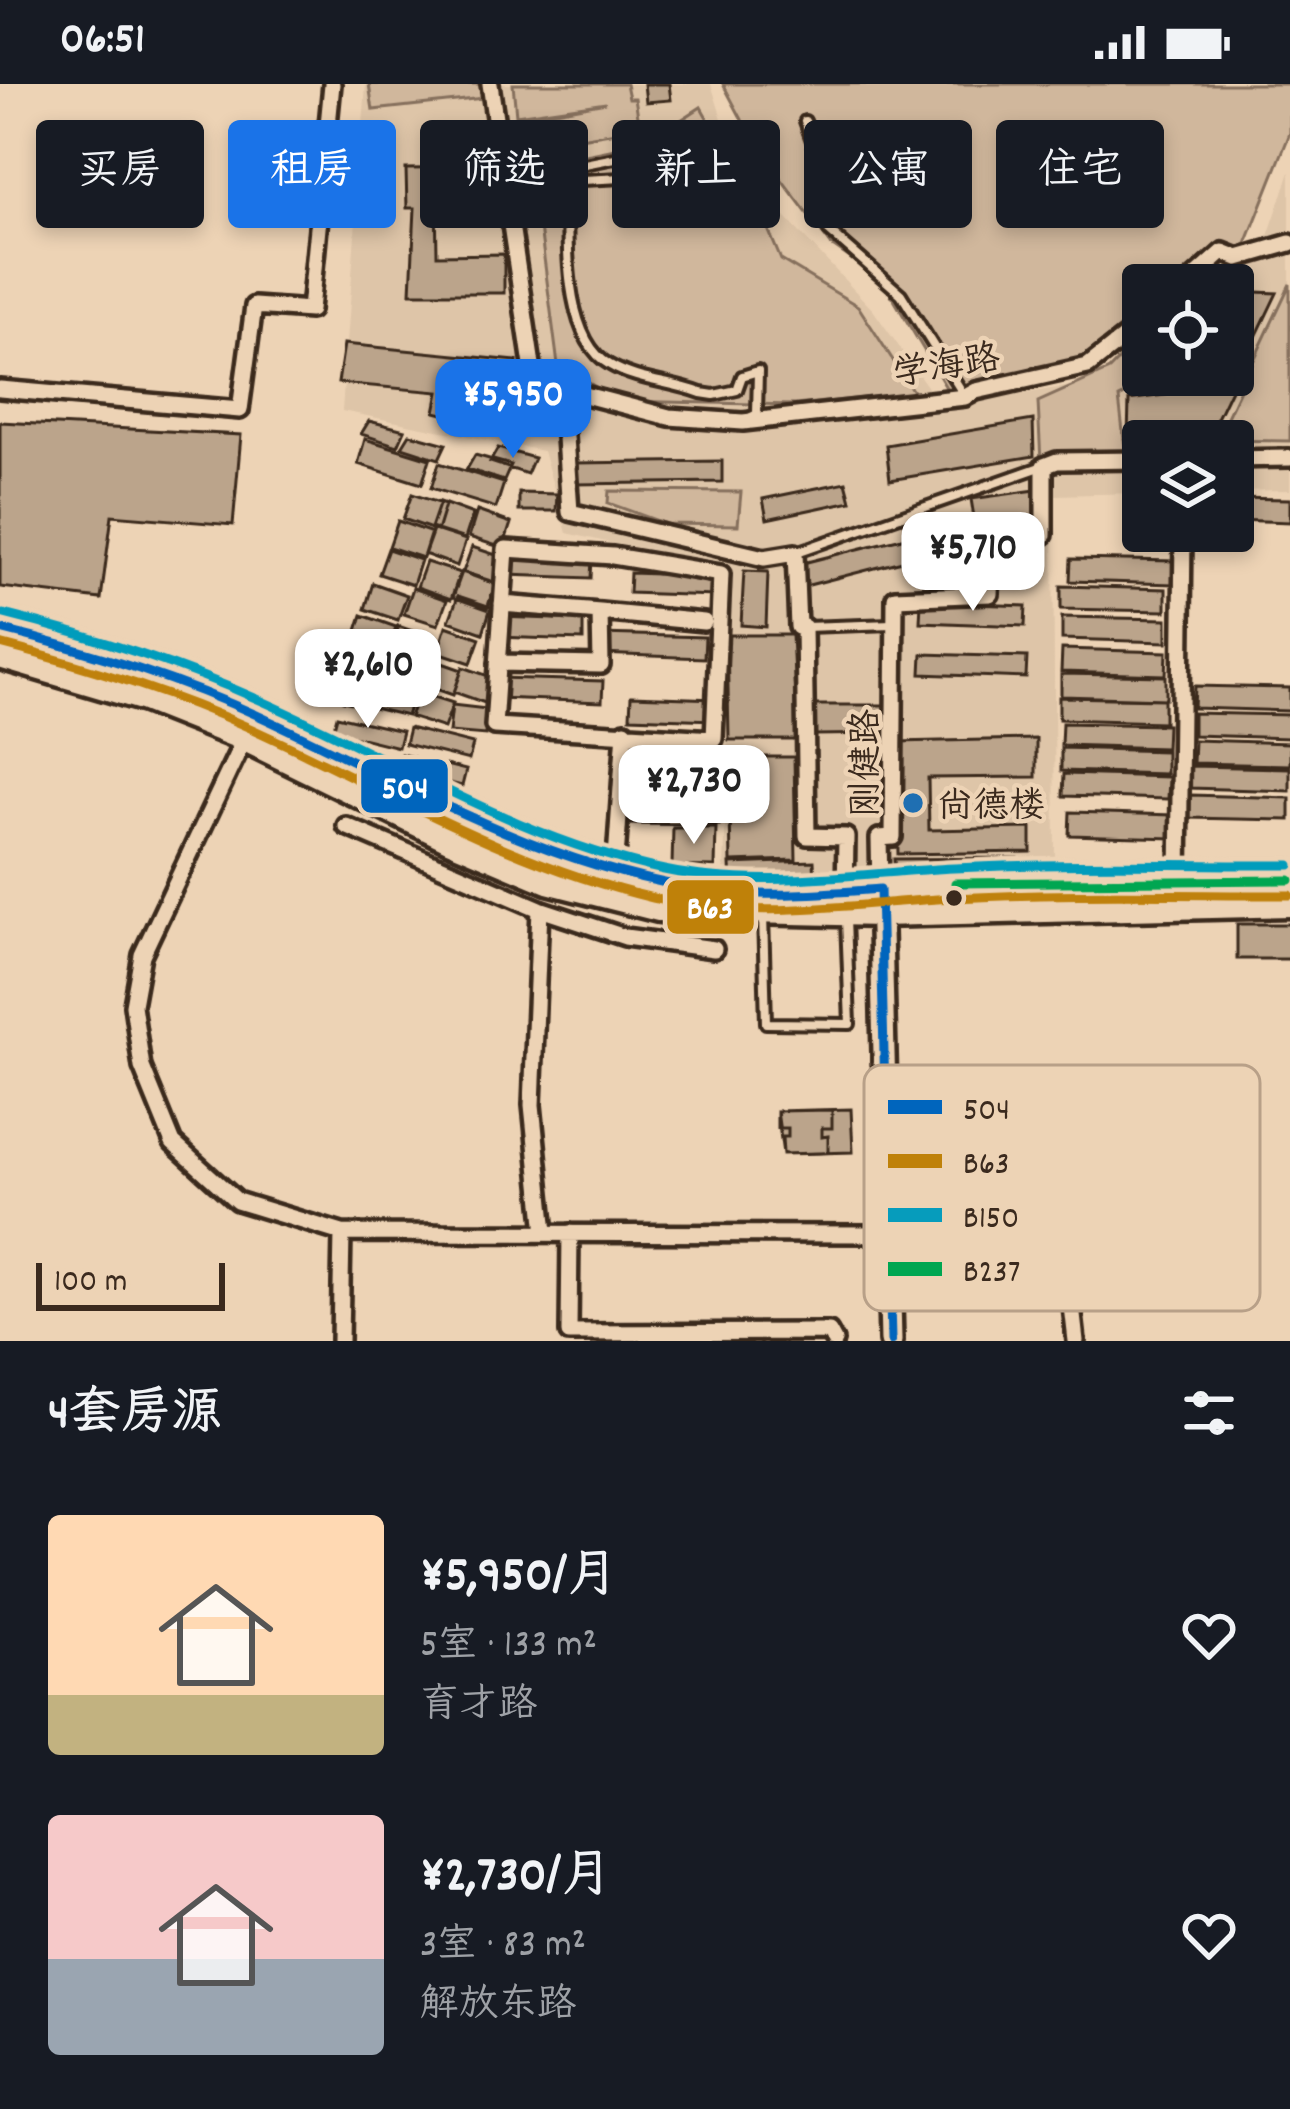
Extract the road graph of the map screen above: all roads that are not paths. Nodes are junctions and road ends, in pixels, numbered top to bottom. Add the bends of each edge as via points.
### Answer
1 (332, 84) edge
2 (490, 84) edge
3 (495, 120) edge
4 (588, 163) edge
5 (588, 179) edge
6 (511, 228) edge
7 (570, 228) edge
8 (828, 228) edge
9 (1290, 243) edge
10 (1209, 264) edge
11 (1122, 339) edge
12 (0, 389) edge
13 (965, 397) junction
14 (562, 407) junction
15 (742, 422) junction
16 (1290, 458) edge
17 (1254, 459) edge
18 (1122, 460) edge
19 (1044, 466) junction
20 (1183, 552) edge
21 (794, 553) junction
22 (502, 604) junction
23 (600, 612) junction
24 (704, 622) dead end
25 (893, 624) junction
26 (801, 627) junction
27 (0, 628) edge
28 (0, 656) edge
29 (499, 663) junction
30 (260, 716) junction
31 (625, 731) junction
32 (243, 738) junction
33 (346, 826) dead end
34 (615, 873) junction
35 (1179, 880) junction
36 (1290, 880) edge
37 (880, 902) junction
38 (846, 904) junction
39 (1290, 904) edge
40 (540, 909) junction
41 (763, 914) junction
42 (714, 949) dead end
43 (883, 1065) edge
44 (864, 1225) edge
45 (342, 1233) junction
46 (545, 1233) junction
47 (570, 1233) junction
48 (890, 1311) edge
49 (1075, 1311) edge
50 (701, 1337) edge
51 (340, 1341) edge
52 (834, 1341) edge
53 (891, 1341) edge
54 (1076, 1341) edge

1 - 12 street via 310,310 254,306 240,410
2 - 3 street
4 - 5 lane via 686,144 683,168
6 - 14 street via 536,392
7 - 15 lane via 583,339 609,365 714,395 758,371 757,414
8 - 13 lane via 901,294
9 - 10 street via 1238,258 1222,252
11 - 13 street, 学海路 via 1088,366
13 - 15 street, 学海路
14 - 15 street, 学海路 via 585,395 669,417
14 - 21 street via 570,512 764,558
16 - 17 street
18 - 19 street
19 - 21 lane
19 - 25 street via 1044,535 992,543 990,594 895,598
20 - 35 street
21 - 26 street
22 - 23 street
22 - 29 street
22 - 31 street via 506,549 721,574 714,739
23 - 24 street
23 - 29 street via 601,665
25 - 26 lane
25 - 37 street, 刚健路 via 893,837 879,838
26 - 38 street via 807,836 846,837
27 - 30 main road via 144,670
28 - 32 main road
29 - 31 street via 494,726
30 - 32 street
30 - 34 main road via 453,812
31 - 34 street
32 - 41 main road via 548,881 659,909
32 - 45 street via 142,955 133,1005 142,1067 173,1143 237,1201
33 - 40 street
34 - 38 main road via 704,891
35 - 36 main road
35 - 37 main road via 955,884
37 - 38 main road
37 - 39 main road
37 - 43 main road
38 - 41 main road
38 - 41 lane via 850,1024 766,1023
40 - 42 street via 626,937
40 - 46 street via 532,1106
44 - 47 street
45 - 46 street
45 - 51 street
46 - 47 street
47 - 50 street via 569,1333
48 - 53 main road
49 - 54 street
50 - 52 street via 829,1332

